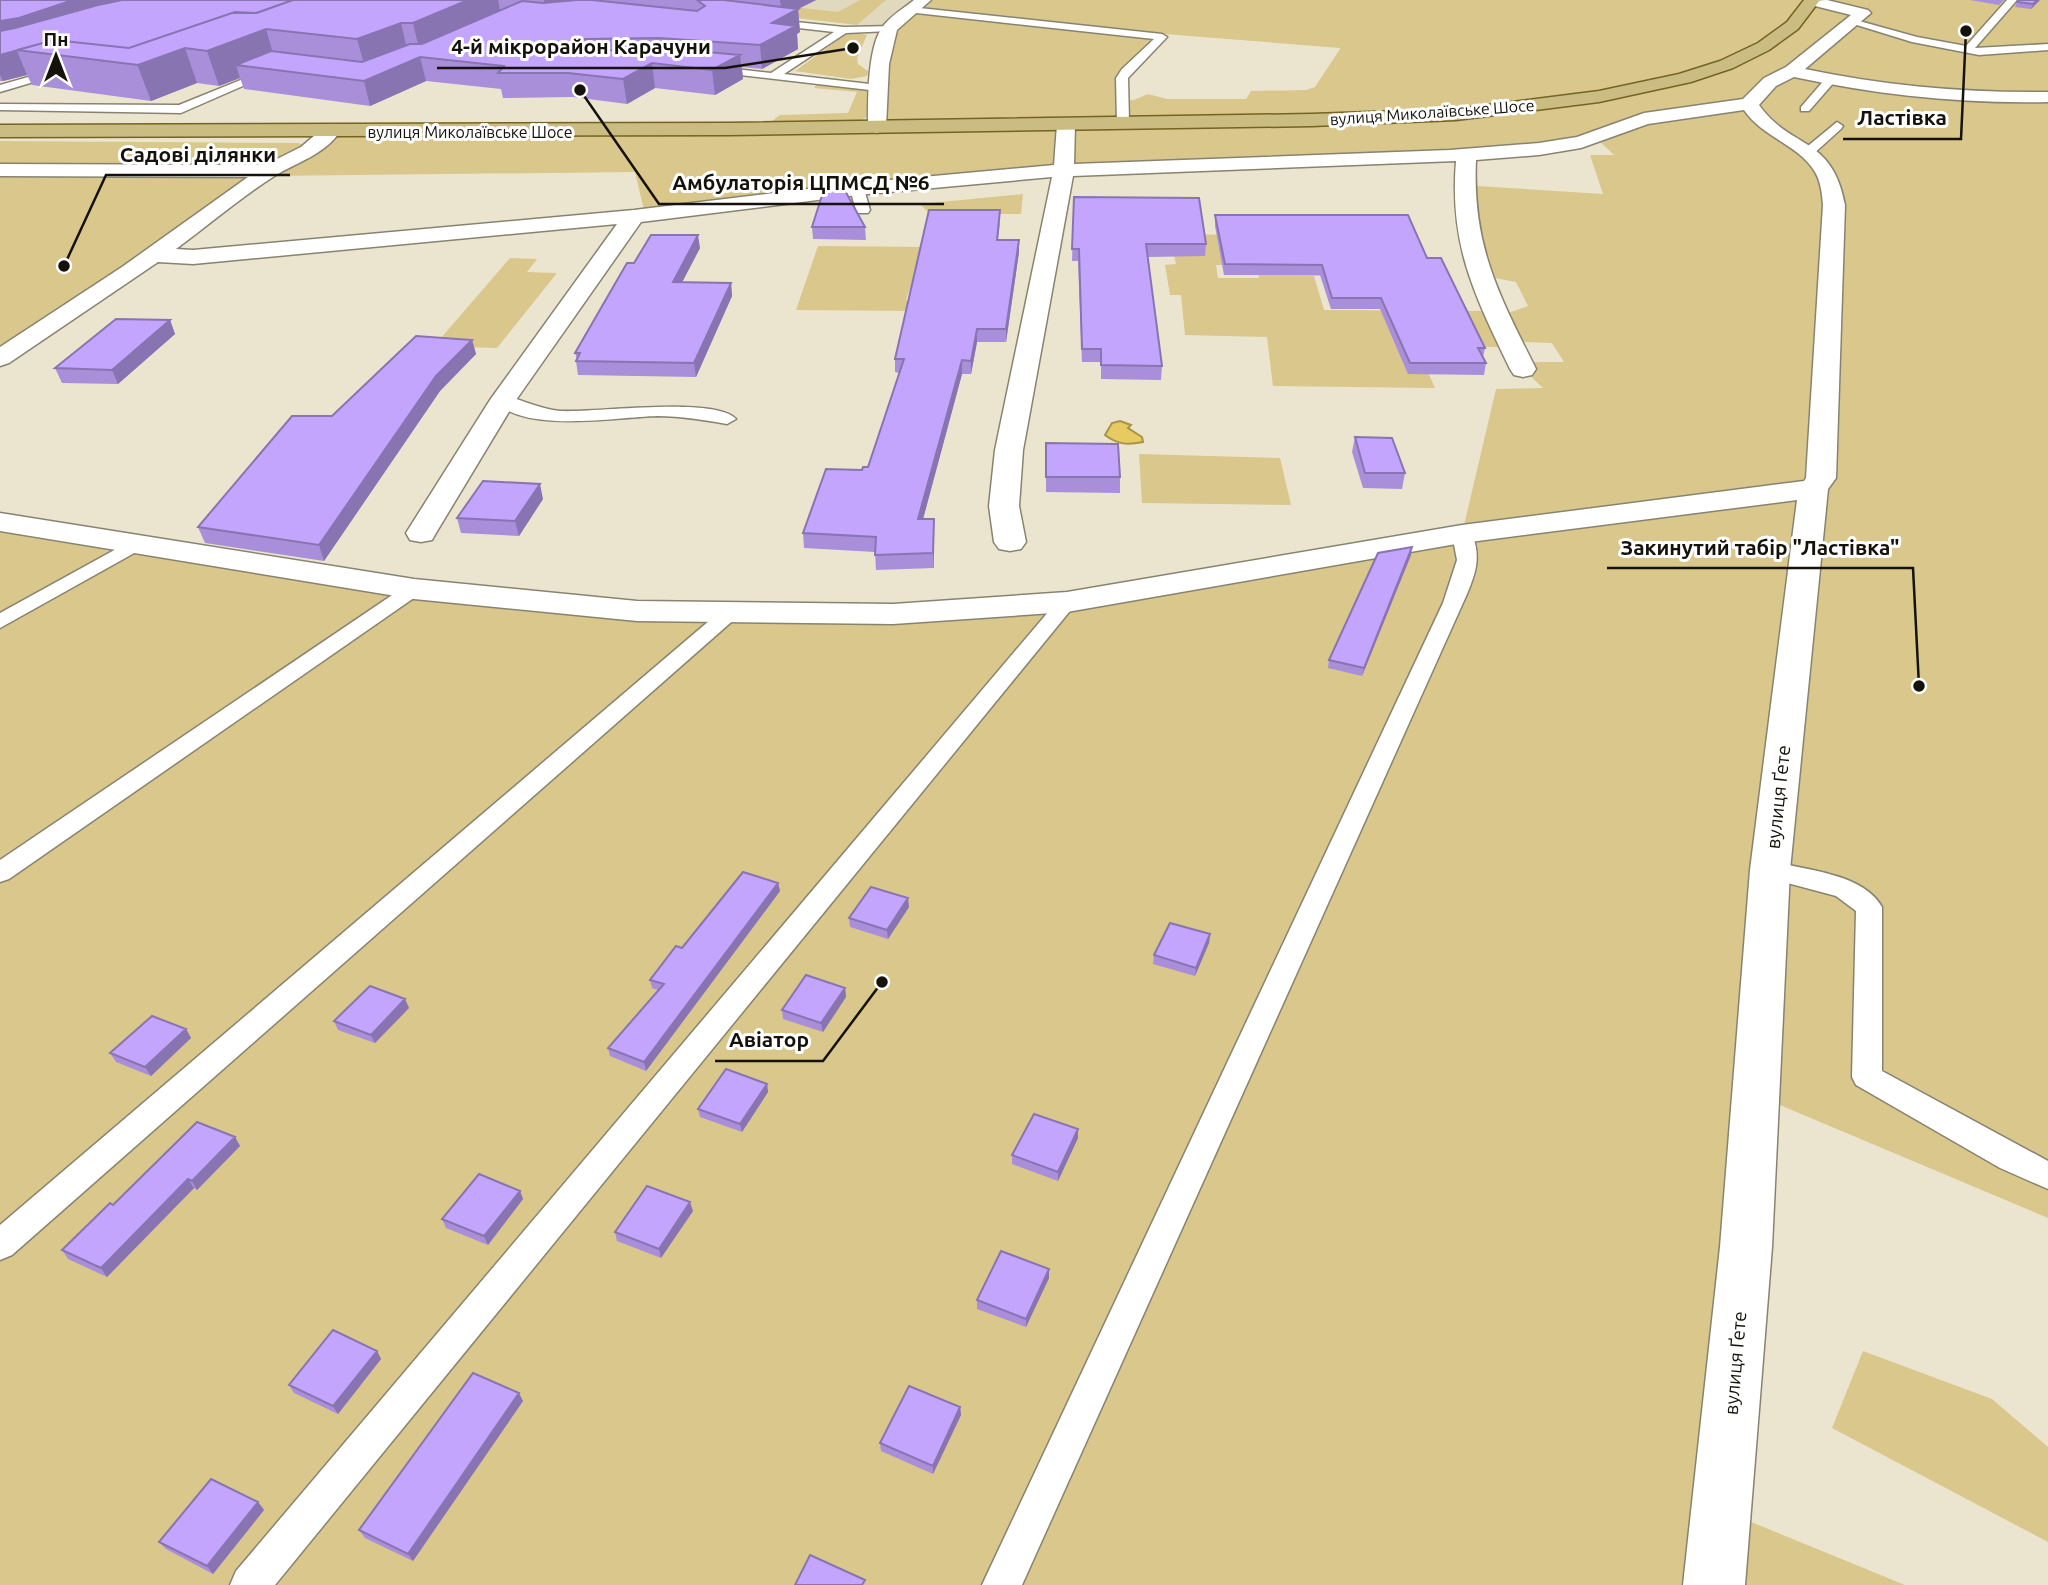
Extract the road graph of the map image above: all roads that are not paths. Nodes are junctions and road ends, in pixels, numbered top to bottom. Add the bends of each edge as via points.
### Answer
1 (1812, 0) edge
2 (2012, 0) edge
3 (917, 5) edge
4 (751, 20) edge
5 (1852, 22) junction
6 (890, 28) junction
7 (844, 30) junction
8 (2048, 47) edge
9 (1968, 50) junction
10 (699, 68) edge
11 (67, 69) edge
12 (290, 71) edge
13 (1792, 71) junction
14 (773, 76) junction
15 (1830, 80) junction
16 (877, 88) junction
17 (0, 89) edge
18 (2048, 97) edge
19 (1749, 104) junction
20 (0, 107) edge
21 (1805, 109) dead end
22 (1123, 123) junction
23 (1066, 125) junction
24 (1837, 126) dead end
25 (877, 127) junction
26 (0, 131) edge
27 (329, 133) junction
28 (1807, 153) junction
29 (1466, 155) junction
30 (0, 170) edge
31 (1064, 170) junction
32 (269, 171) junction
33 (857, 189) junction
34 (863, 210) dead end
35 (634, 216) junction
36 (152, 256) junction
37 (0, 358) edge
38 (1523, 369) dead end
39 (503, 400) junction
40 (727, 419) dead end
41 (1813, 489) junction
42 (0, 522) edge
43 (421, 533) dead end
44 (1462, 534) junction
45 (1010, 542) dead end
46 (138, 543) junction
47 (414, 589) junction
48 (1067, 602) junction
49 (730, 613) junction
50 (0, 622) edge
51 (1770, 870) junction
52 (0, 873) edge
53 (2048, 1176) edge
54 (0, 1245) edge
55 (250, 1585) edge
56 (1002, 1585) edge
57 (1714, 1585) edge

1 - 5 street via 1863,13
1 - 22 main road, вулиця Миколаївське Шосе via 1790,31 1736,61 1572,100 1385,118
2 - 9 lane
3 - 6 street
3 - 22 lane via 1162,37 1122,78
4 - 7 lane
5 - 9 lane
5 - 13 street
6 - 7 lane
6 - 16 street
7 - 14 lane
8 - 9 lane
10 - 14 lane
11 - 17 lane
12 - 20 lane via 277,69 181,109
13 - 15 street
13 - 19 street via 1770,82
14 - 16 lane
15 - 18 street via 1982,96
15 - 21 lane
16 - 25 street
19 - 28 street, вулиця Ґете via 1762,121
19 - 29 street via 1644,119 1560,146
22 - 23 main road, вулиця Миколаївське Шосе
23 - 25 main road, вулиця Миколаївське Шосе
23 - 31 street
24 - 28 lane
25 - 27 main road, вулиця Миколаївське Шосе
26 - 27 main road, вулиця Миколаївське Шосе
27 - 32 street via 308,151
28 - 41 street, вулиця Ґете via 1825,172 1834,205 1821,478
29 - 31 street
29 - 38 street via 1463,183 1487,306
30 - 32 street
31 - 33 street
31 - 45 street via 1009,450 1003,506
32 - 36 street
33 - 34 lane
33 - 35 street
35 - 36 street via 193,257
35 - 39 street
36 - 37 street
39 - 40 lane via 549,416 689,411
39 - 43 street
41 - 44 street
41 - 51 street, вулиця Ґете
42 - 46 street
44 - 48 street
44 - 56 lane via 1469,546 1468,565 1453,603
46 - 47 street
46 - 50 lane
47 - 49 street via 637,611
47 - 52 lane
48 - 49 street via 893,614
48 - 55 lane
49 - 54 lane
51 - 53 lane via 1844,889 1869,906 1867,1077
51 - 57 street, вулиця Ґете via 1746,1247

